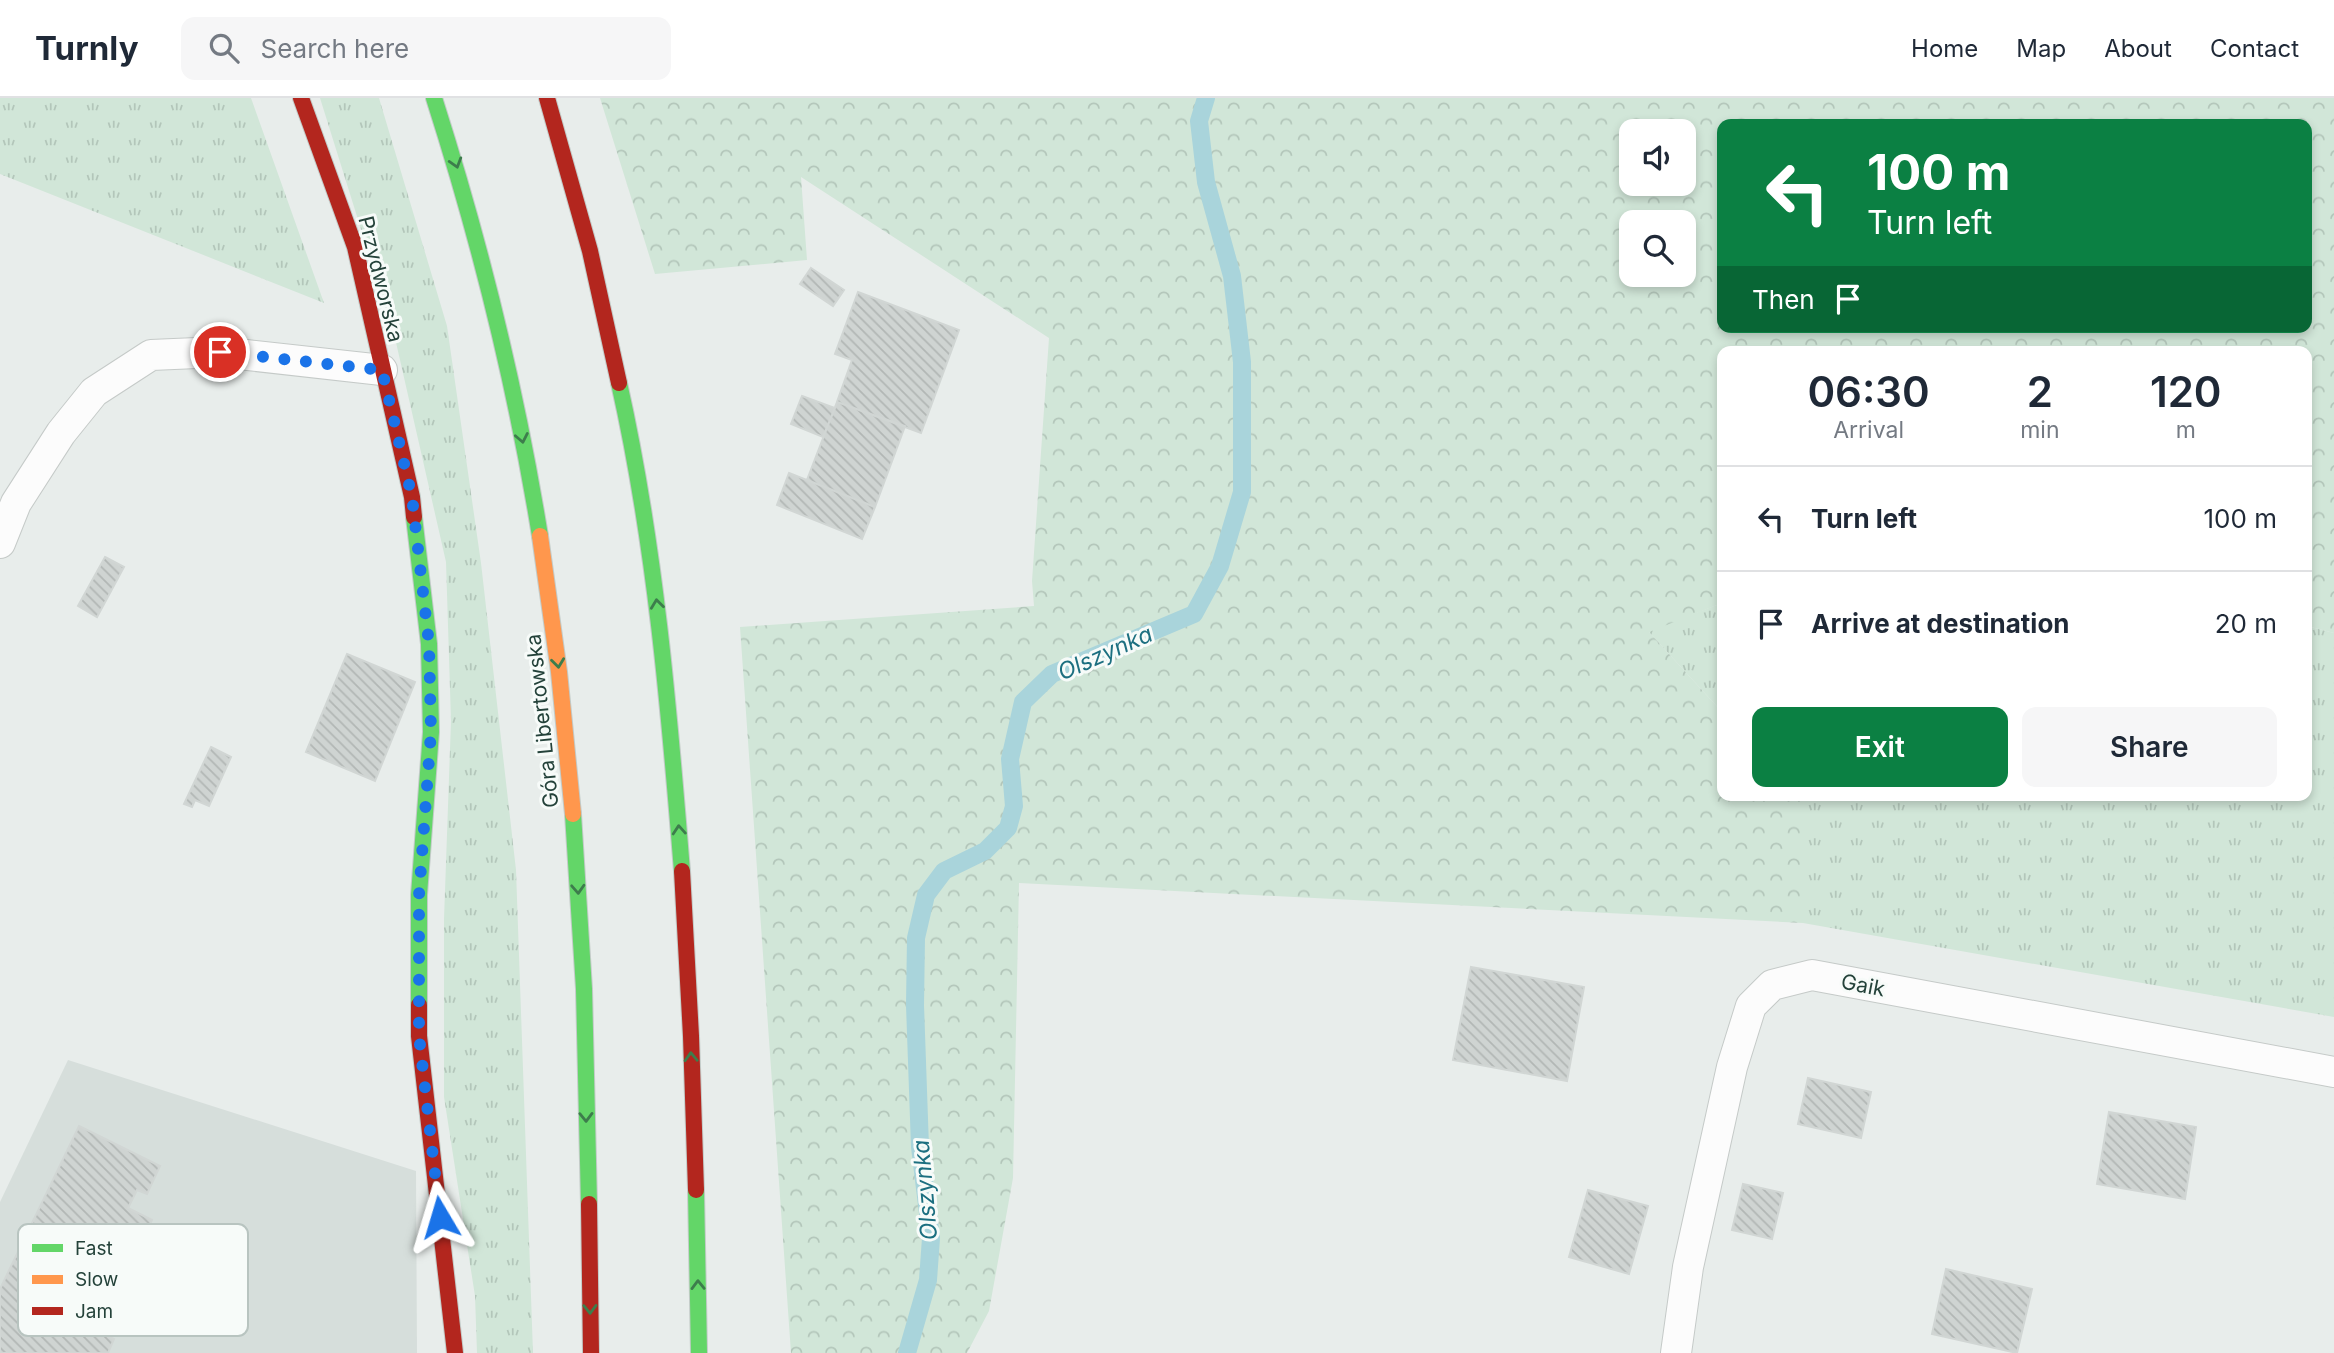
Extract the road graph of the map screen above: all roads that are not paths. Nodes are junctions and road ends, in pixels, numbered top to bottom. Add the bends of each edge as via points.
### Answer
1 (301, 98) edge
2 (434, 98) edge
3 (547, 98) edge
4 (382, 370) junction
5 (0, 543) edge
6 (2334, 1072) edge
7 (455, 1353) edge
8 (591, 1353) edge
9 (699, 1353) edge
10 (1676, 1353) edge

1 - 4 main road, Przydworska via 355,247
2 -> 8 main road, Góra Libertowska via 486,267 551,601 578,870
9 -> 3 main road via 686,923 661,636 625,396
4 - 5 lane via 220,352 151,355 94,392 61,433 16,503
4 - 7 main road, Przydworska via 412,497 429,644 431,732 419,895 419,1036
6 - 10 lane, Gaik via 1812,975 1772,985 1751,1006 1732,1067 1688,1267

